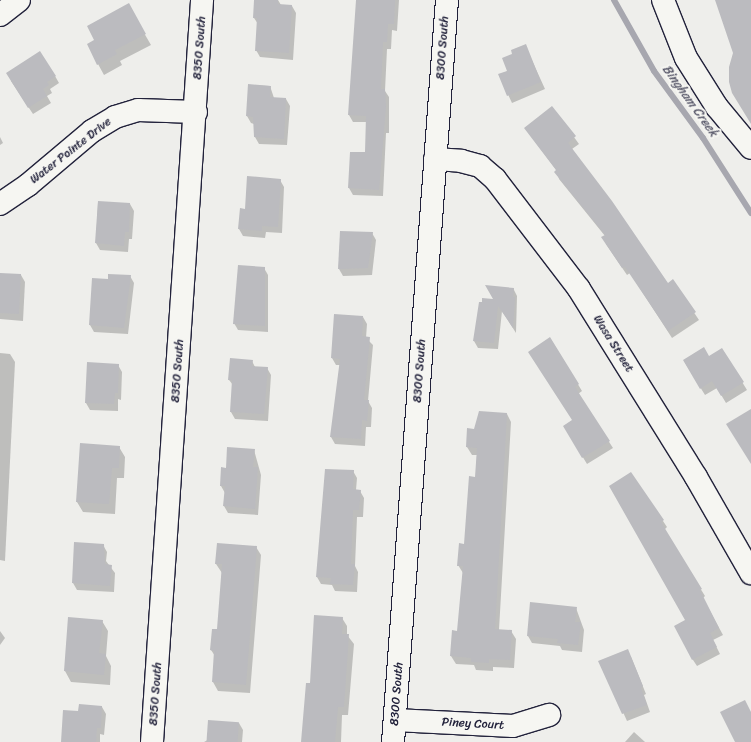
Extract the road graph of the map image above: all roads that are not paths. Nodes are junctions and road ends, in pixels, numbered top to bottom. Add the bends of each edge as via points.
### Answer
1 (19, 0) edge
2 (202, 0) edge
3 (447, 0) edge
4 (663, 0) edge
5 (0, 15) edge
6 (196, 112) junction
7 (751, 148) edge
8 (435, 159) junction
9 (0, 204) edge
10 (751, 573) edge
11 (549, 716) dead end
12 (395, 720) junction
13 (152, 742) edge
14 (393, 742) edge

1 - 5 street
2 - 6 street, 8350 South
3 - 8 street, 8300 South
4 - 7 street via 686,58 717,107
6 - 9 street, Water Pointe Drive via 138,110 115,117 92,131 28,185
6 - 13 street, 8350 South
8 - 10 street, Wasa Street via 461,161 480,166 495,179 509,197 579,289 700,484
8 - 12 street, 8300 South
11 - 12 street, Piney Court via 513,726
12 - 14 street, 8300 South

